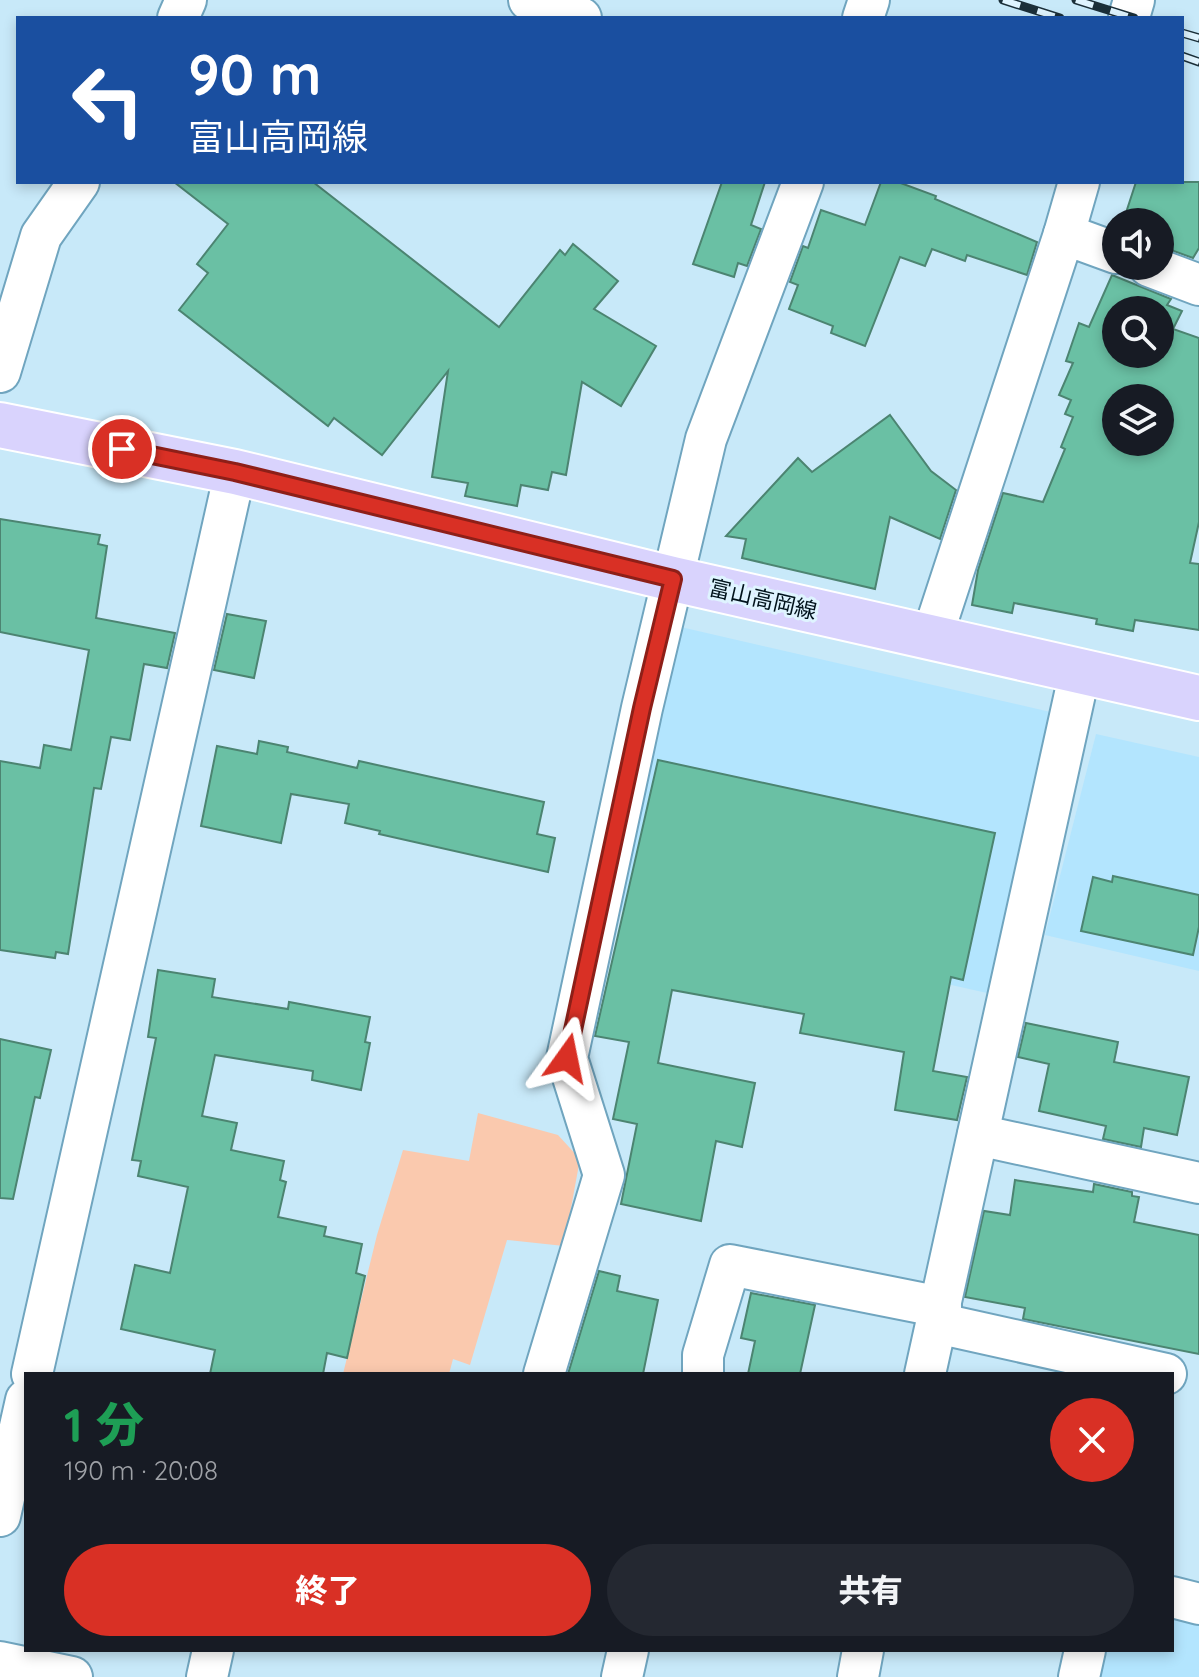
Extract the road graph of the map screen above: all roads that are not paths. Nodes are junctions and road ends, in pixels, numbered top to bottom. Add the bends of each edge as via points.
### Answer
1 (529, 0) edge
2 (575, 16) edge
3 (78, 184) edge
4 (802, 184) edge
5 (1078, 184) edge
6 (1064, 234) junction
7 (1102, 248) edge
8 (1174, 276) edge
9 (1199, 285) edge
10 (0, 372) edge
11 (3, 431) edge
12 (235, 472) junction
13 (673, 579) junction
14 (932, 637) junction
15 (1080, 671) junction
16 (1199, 698) edge
17 (978, 1135) junction
18 (1199, 1183) edge
19 (939, 1315) junction
20 (32, 1372) edge
21 (545, 1372) edge
22 (703, 1372) edge
23 (925, 1372) edge
24 (1158, 1372) edge
25 (1174, 1376) edge
26 (1199, 1381) edge
27 (24, 1409) edge
28 (0, 1516) edge
29 (1174, 1598) edge
30 (1199, 1604) edge
31 (213, 1652) edge
32 (628, 1652) edge
33 (863, 1652) edge
34 (1085, 1652) edge
35 (0, 1662) edge
36 (72, 1677) edge
37 (207, 1677) edge
38 (622, 1677) edge
39 (858, 1677) edge
40 (1079, 1677) edge

1 - 2 street
3 - 10 street via 41,236
4 - 13 street via 706,439
5 - 6 street
6 - 7 street
6 - 14 street
8 - 9 street
11 - 12 main road, 富山高岡線
12 - 13 main road, 富山高岡線
12 - 20 street
13 - 14 main road, 富山高岡線
13 - 21 street via 567,1058 604,1175
14 - 15 main road, 富山高岡線
15 - 16 main road, 富山高岡線
15 - 17 street
17 - 18 street
17 - 19 street
19 - 22 street via 730,1265 703,1355
19 - 23 street
19 - 24 street
25 - 26 street
27 - 28 street
29 - 30 street
31 - 37 street
32 - 38 street
33 - 39 street
34 - 40 street
35 - 36 street

